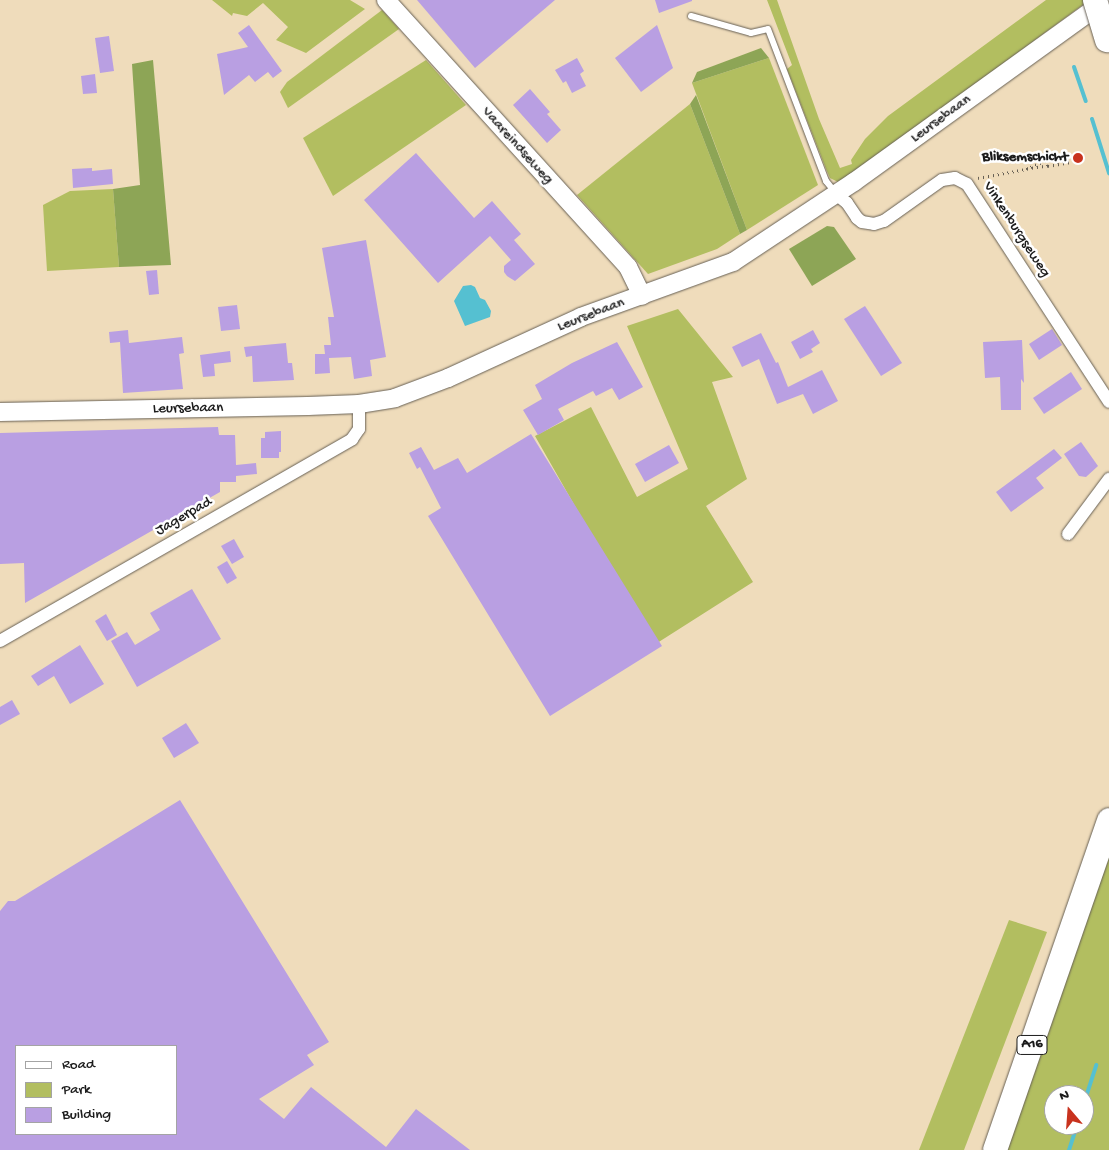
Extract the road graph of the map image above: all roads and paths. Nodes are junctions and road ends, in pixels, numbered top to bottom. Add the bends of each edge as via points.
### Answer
1 (386, 0) edge
2 (1095, 0) edge
3 (1106, 0) edge
4 (691, 16) dead end
5 (1108, 43) edge
6 (1078, 158) dead end
7 (1069, 159) junction
8 (1048, 160) junction
9 (1048, 166) junction
10 (1026, 169) junction
11 (962, 181) junction
12 (836, 194) junction
13 (642, 296) junction
14 (1109, 402) edge
15 (358, 404) junction
16 (0, 412) edge
17 (1109, 479) edge
18 (1068, 534) dead end
19 (0, 642) edge
20 (1109, 820) edge
21 (996, 1150) edge

1 - 13 street, Vaareindseweg via 628,267
2 - 5 highway, bridge
3 - 12 street, Leursebaan
4 - 12 lane via 751,33 768,29 826,181
6 - 7 path via 1057,161
7 - 8 path
7 - 9 path
8 - 9 path
8 - 10 path
9 - 10 path
10 - 11 path
11 - 12 street, Vinkenburgseweg via 955,178 942,180 884,221 874,224 862,222
11 - 14 street, Vinkenburgseweg via 972,191
12 - 13 street, Leursebaan via 734,262
13 - 15 street, Leursebaan via 581,317 404,395
15 - 16 street, Leursebaan
15 - 19 street, Jagerpad via 359,430 352,439
17 - 18 street
20 - 21 highway, A16

